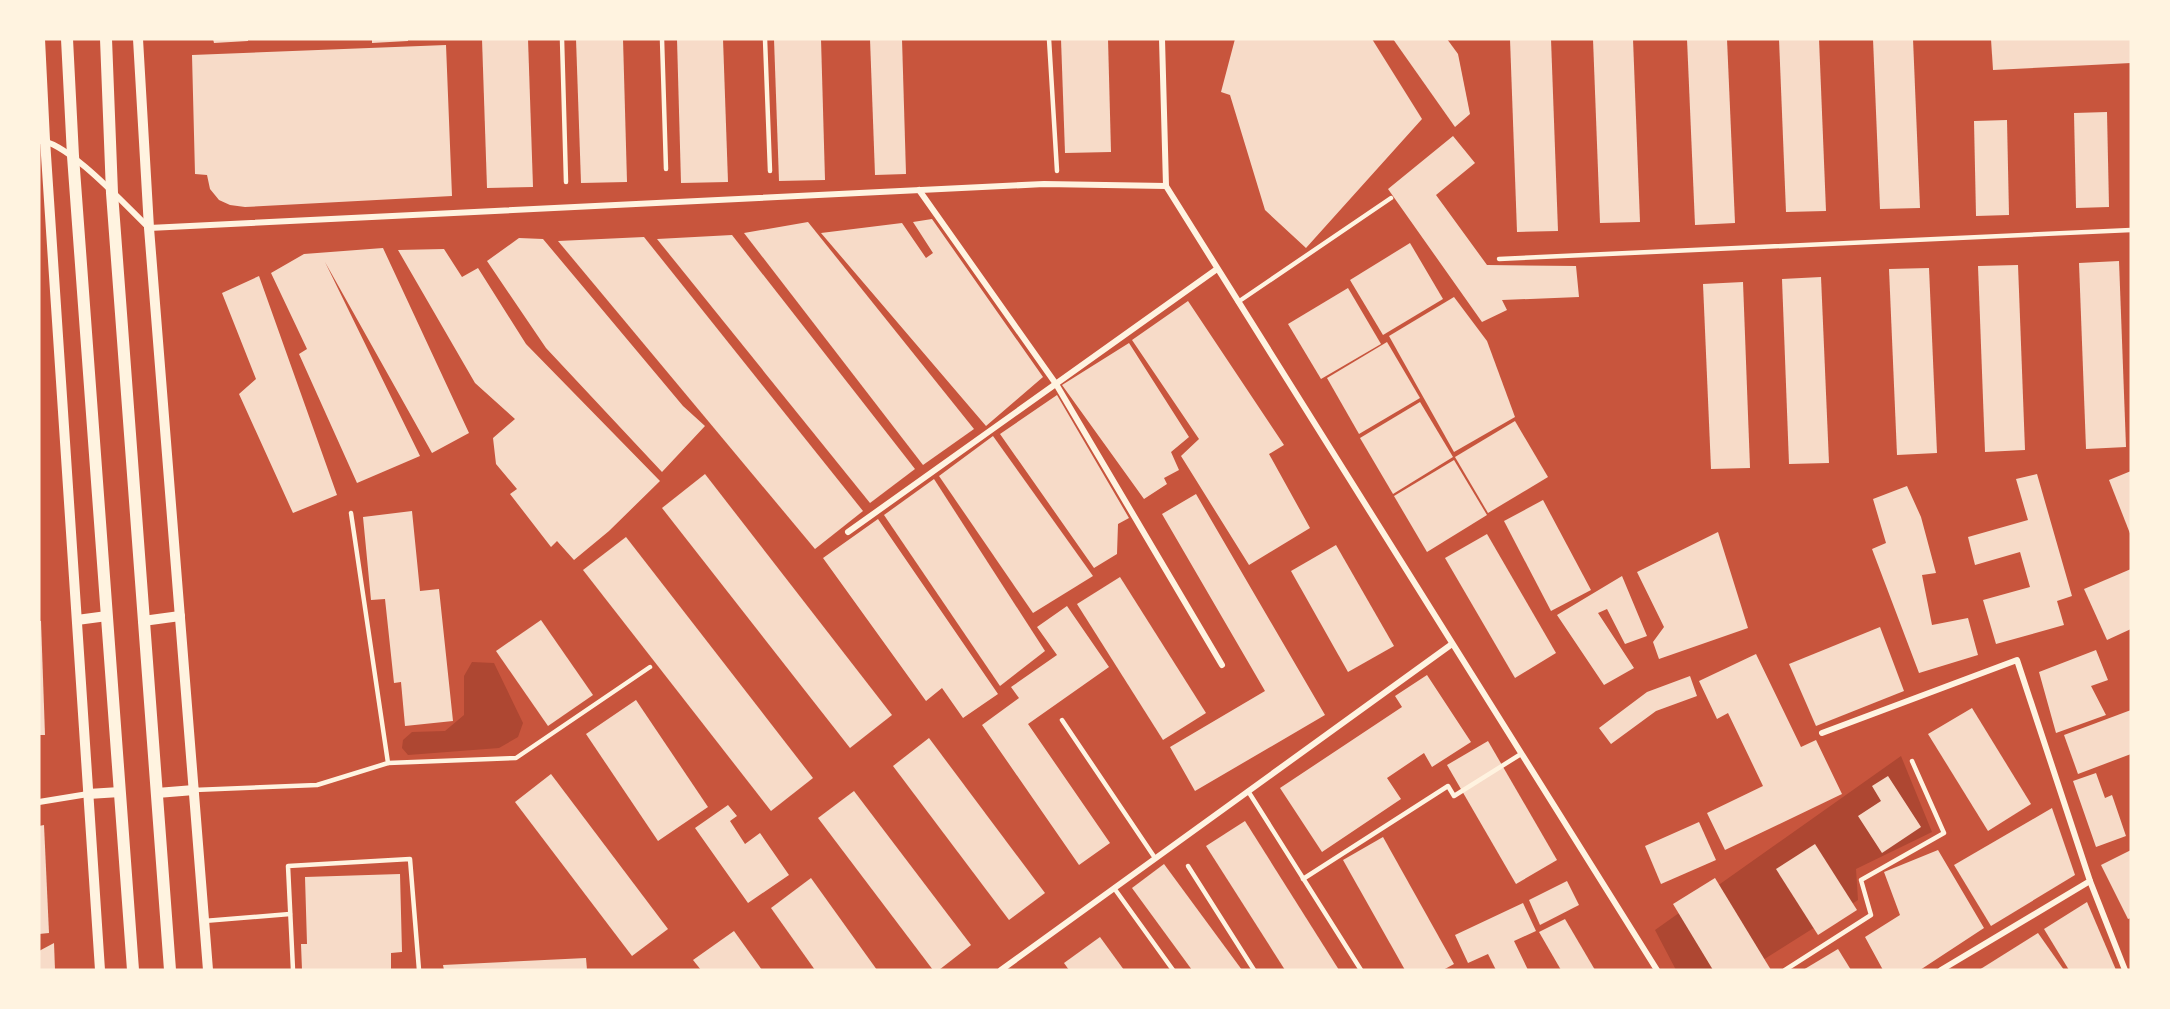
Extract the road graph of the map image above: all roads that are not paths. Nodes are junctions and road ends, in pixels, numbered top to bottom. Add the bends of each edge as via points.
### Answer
1 (40, 39) edge
2 (68, 39) edge
3 (106, 39) edge
4 (138, 39) edge
5 (562, 39) edge
6 (662, 39) edge
7 (765, 39) edge
8 (1049, 39) edge
9 (1162, 39) edge
10 (42, 140) edge
11 (74, 156) junction
12 (666, 168) dead end
13 (770, 171) dead end
14 (1057, 171) dead end
15 (566, 182) dead end
16 (1166, 186) junction
17 (919, 190) junction
18 (112, 193) junction
19 (1391, 198) dead end
20 (149, 228) junction
21 (2131, 230) edge
22 (1499, 259) dead end
23 (1217, 269) junction
24 (1238, 302) junction
25 (1056, 384) junction
26 (351, 513) dead end
27 (848, 532) dead end
28 (107, 616) junction
29 (180, 616) junction
30 (76, 620) junction
31 (143, 621) junction
32 (1452, 644) junction
33 (1222, 665) dead end
34 (650, 667) dead end
35 (1062, 720) dead end
36 (1822, 733) dead end
37 (1521, 754) junction
38 (1912, 761) dead end
39 (388, 763) junction
40 (194, 790) junction
41 (1248, 791) junction
42 (120, 792) junction
43 (157, 793) junction
44 (88, 794) junction
45 (39, 802) edge
46 (1155, 858) junction
47 (1188, 866) dead end
48 (1303, 879) junction
49 (2090, 881) junction
50 (1114, 888) junction
51 (290, 914) junction
52 (204, 921) junction
53 (100, 970) edge
54 (132, 970) edge
55 (170, 970) edge
56 (208, 970) edge
57 (293, 970) edge
58 (419, 970) edge
59 (1001, 970) edge
60 (1173, 970) edge
61 (1254, 970) edge
62 (1360, 970) edge
63 (1657, 970) edge
64 (1785, 970) edge
65 (1941, 970) edge
66 (2125, 970) edge

1 - 10 street
2 - 11 main road
3 - 18 main road
4 - 20 street
5 - 15 lane
6 - 12 lane
7 - 13 lane
8 - 14 lane
9 - 16 street
10 - 11 street
10 - 30 street
11 - 18 street
11 - 28 main road
16 - 17 street via 1044,184
16 - 23 street
17 - 20 street
17 - 25 street
18 - 20 street
18 - 31 main road
19 - 24 lane
20 - 29 street
21 - 22 lane
23 - 24 street
23 - 25 street
24 - 32 street
25 - 27 street
25 - 33 street
26 - 39 lane
28 - 30 street
28 - 42 main road
29 - 31 street
29 - 40 street
30 - 44 street
31 - 43 main road
32 - 37 street
32 - 41 street
34 - 39 lane via 516,758
35 - 46 lane
36 - 49 street via 2017,660
37 - 48 lane via 1454,796 1448,786
37 - 63 street
38 - 64 lane via 1944,833 1862,880 1872,915
39 - 40 lane via 317,785
40 - 43 street
40 - 52 street
41 - 46 street
41 - 48 lane
42 - 44 street
42 - 54 main road
43 - 55 main road
44 - 45 street
44 - 53 street
46 - 50 street
47 - 61 lane
48 - 62 lane
49 - 65 street
49 - 66 street
50 - 59 street
50 - 60 lane
51 - 52 lane
51 - 57 lane
51 - 58 lane via 288,866 410,859
52 - 56 street

